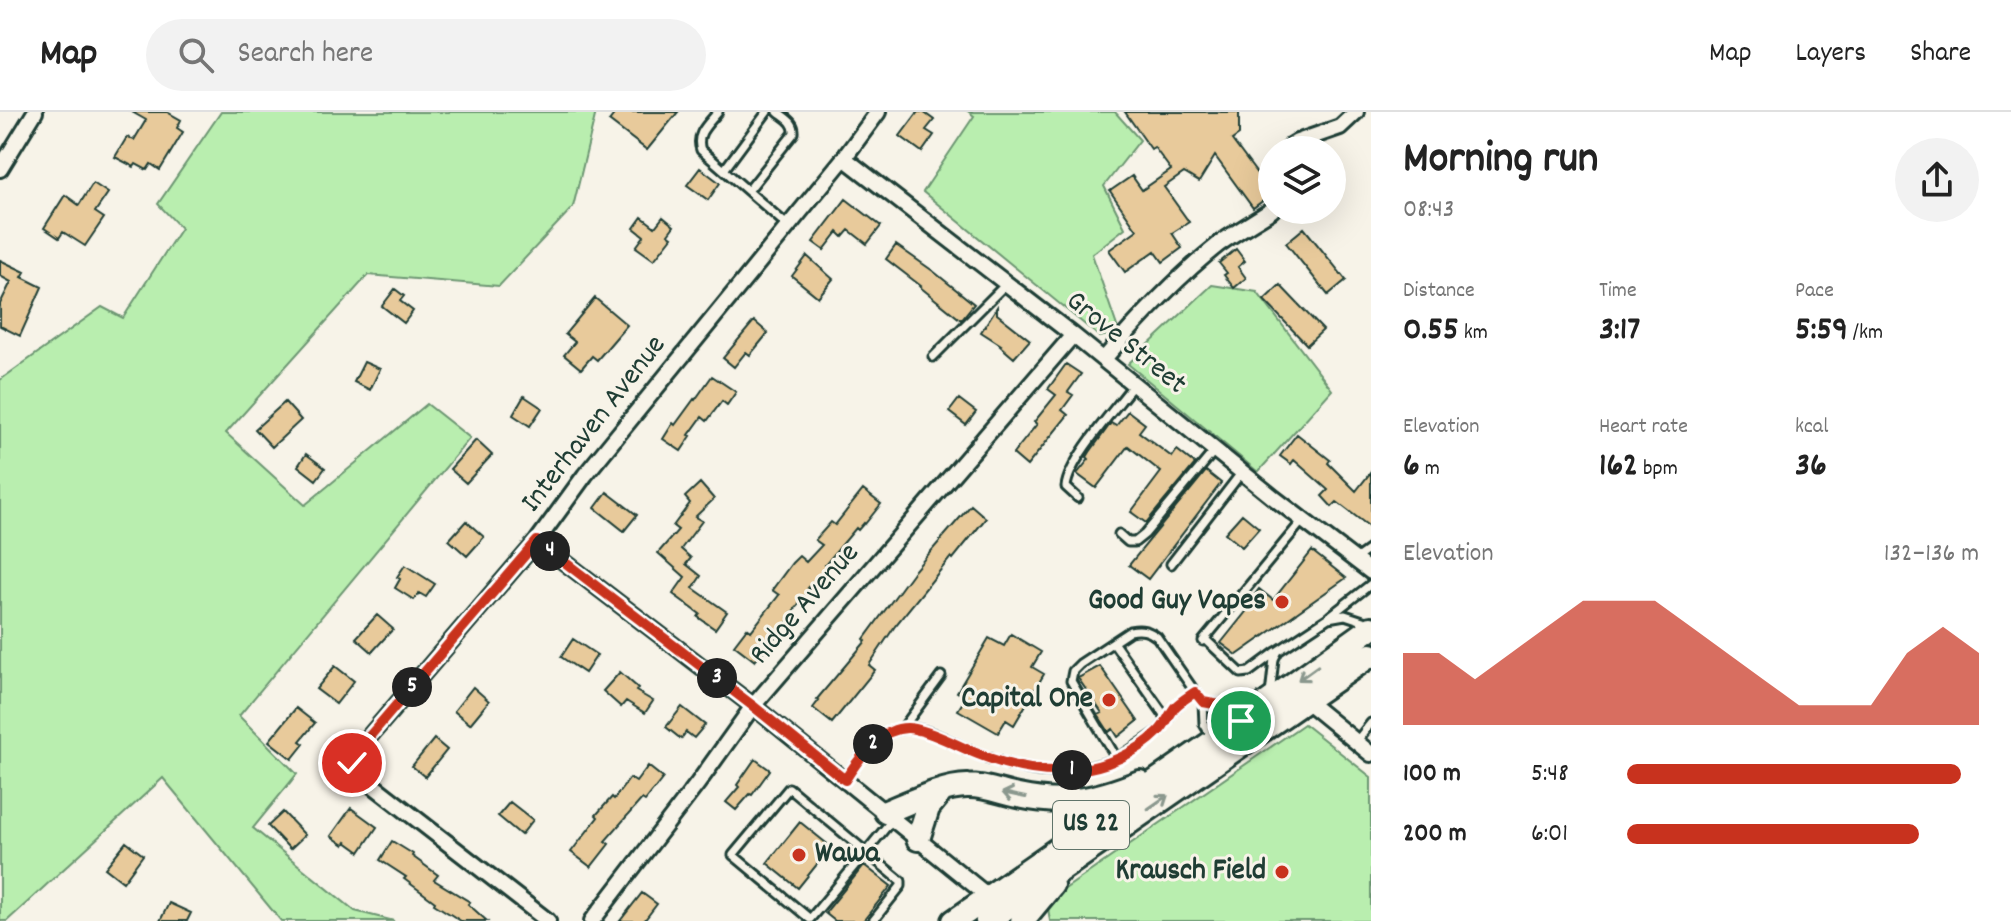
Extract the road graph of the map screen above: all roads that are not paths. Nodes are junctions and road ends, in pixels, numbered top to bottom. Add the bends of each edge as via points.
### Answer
1 (35, 112) edge
2 (718, 112) edge
3 (767, 112) edge
4 (778, 112) edge
5 (878, 112) edge
6 (1356, 112) edge
7 (1314, 136) edge
8 (844, 158) junction
9 (0, 169) edge
10 (724, 170) junction
11 (748, 191) junction
12 (1258, 219) edge
13 (788, 226) junction
14 (1007, 283) junction
15 (1073, 335) junction
16 (933, 357) dead end
17 (1104, 359) junction
18 (1134, 384) junction
19 (1215, 450) junction
20 (1242, 472) junction
21 (1078, 498) dead end
22 (1303, 520) junction
23 (1119, 534) dead end
24 (537, 541) junction
25 (1371, 548) edge
26 (1354, 560) junction
27 (1171, 564) dead end
28 (1371, 572) edge
29 (1371, 584) edge
30 (1328, 618) junction
31 (1371, 626) edge
32 (1113, 642) junction
33 (1278, 651) junction
34 (1368, 658) edge
35 (941, 676) dead end
36 (1195, 692) junction
37 (1270, 700) junction
38 (1305, 700) junction
39 (1203, 702) junction
40 (753, 706) junction
41 (1167, 719) junction
42 (1241, 721) junction
43 (1371, 723) edge
44 (902, 730) junction
45 (1215, 740) junction
46 (1356, 742) junction
47 (1194, 754) junction
48 (1371, 754) edge
49 (1117, 759) junction
50 (845, 780) junction
51 (941, 792) junction
52 (890, 815) junction
53 (918, 839) junction
54 (866, 852) junction
55 (1004, 914) edge
56 (811, 920) edge
57 (871, 920) edge
58 (548, 921) edge
59 (592, 921) edge
60 (954, 921) edge

1 - 9 street
2 - 10 lane via 698,139 705,154
3 - 10 lane
4 - 11 lane via 793,125 794,133
5 - 8 street, Interhaven Avenue
6 - 7 street via 1340,127
8 - 13 street, Interhaven Avenue
8 - 14 street, Grove Street
10 - 11 lane
11 - 13 lane
12 - 17 street via 1178,280
13 - 24 street, Interhaven Avenue
14 - 15 street, Grove Street
14 - 16 lane
15 - 17 street, Grove Street
15 - 40 street, Ridge Avenue
17 - 18 street, Grove Street
18 - 19 street, Grove Street
18 - 21 lane via 1069,473 1066,487
19 - 20 street, Grove Street
19 - 23 lane via 1145,534 1128,542
20 - 22 street, Grove Street
20 - 27 lane
22 - 26 street, Grove Street
22 - 33 lane via 1204,640 1241,673
24 - 40 street
24 - 58 street, Interhaven Avenue via 352,763 361,776
25 - 26 lane
26 - 28 street, Grove Street
29 - 30 lane
30 - 31 lane via 1345,615
30 - 33 lane
31 -> 37 highway, US 22
32 - 36 lane via 1130,631 1151,632
32 - 41 lane
32 - 49 lane via 1080,664 1071,681
33 - 37 lane
34 - 38 highway, US 22
35 - 44 lane
36 - 39 lane
36 - 41 lane
37 - 42 highway, US 22
38 - 46 street
55 -> 38 highway, US 22
39 - 42 lane via 1231,707
39 - 45 lane via 1204,724
40 - 50 street
40 - 59 street, Ridge Avenue
41 - 49 lane via 1159,731
42 - 45 highway, US 22
43 - 46 lane
44 - 49 lane via 914,728 979,755 1038,771 1076,770
44 - 50 lane via 868,748
45 - 47 highway, US 22
46 - 48 street
47 -> 51 highway via 1112,793 1066,802 971,786
47 - 55 highway, US 22
50 - 52 street
51 - 52 highway
51 - 53 highway via 928,808
52 - 53 street
52 - 54 lane
53 - 55 street
54 - 56 lane
54 - 56 lane via 789,788 733,855
54 - 57 lane via 901,881
55 - 60 highway, US 22

